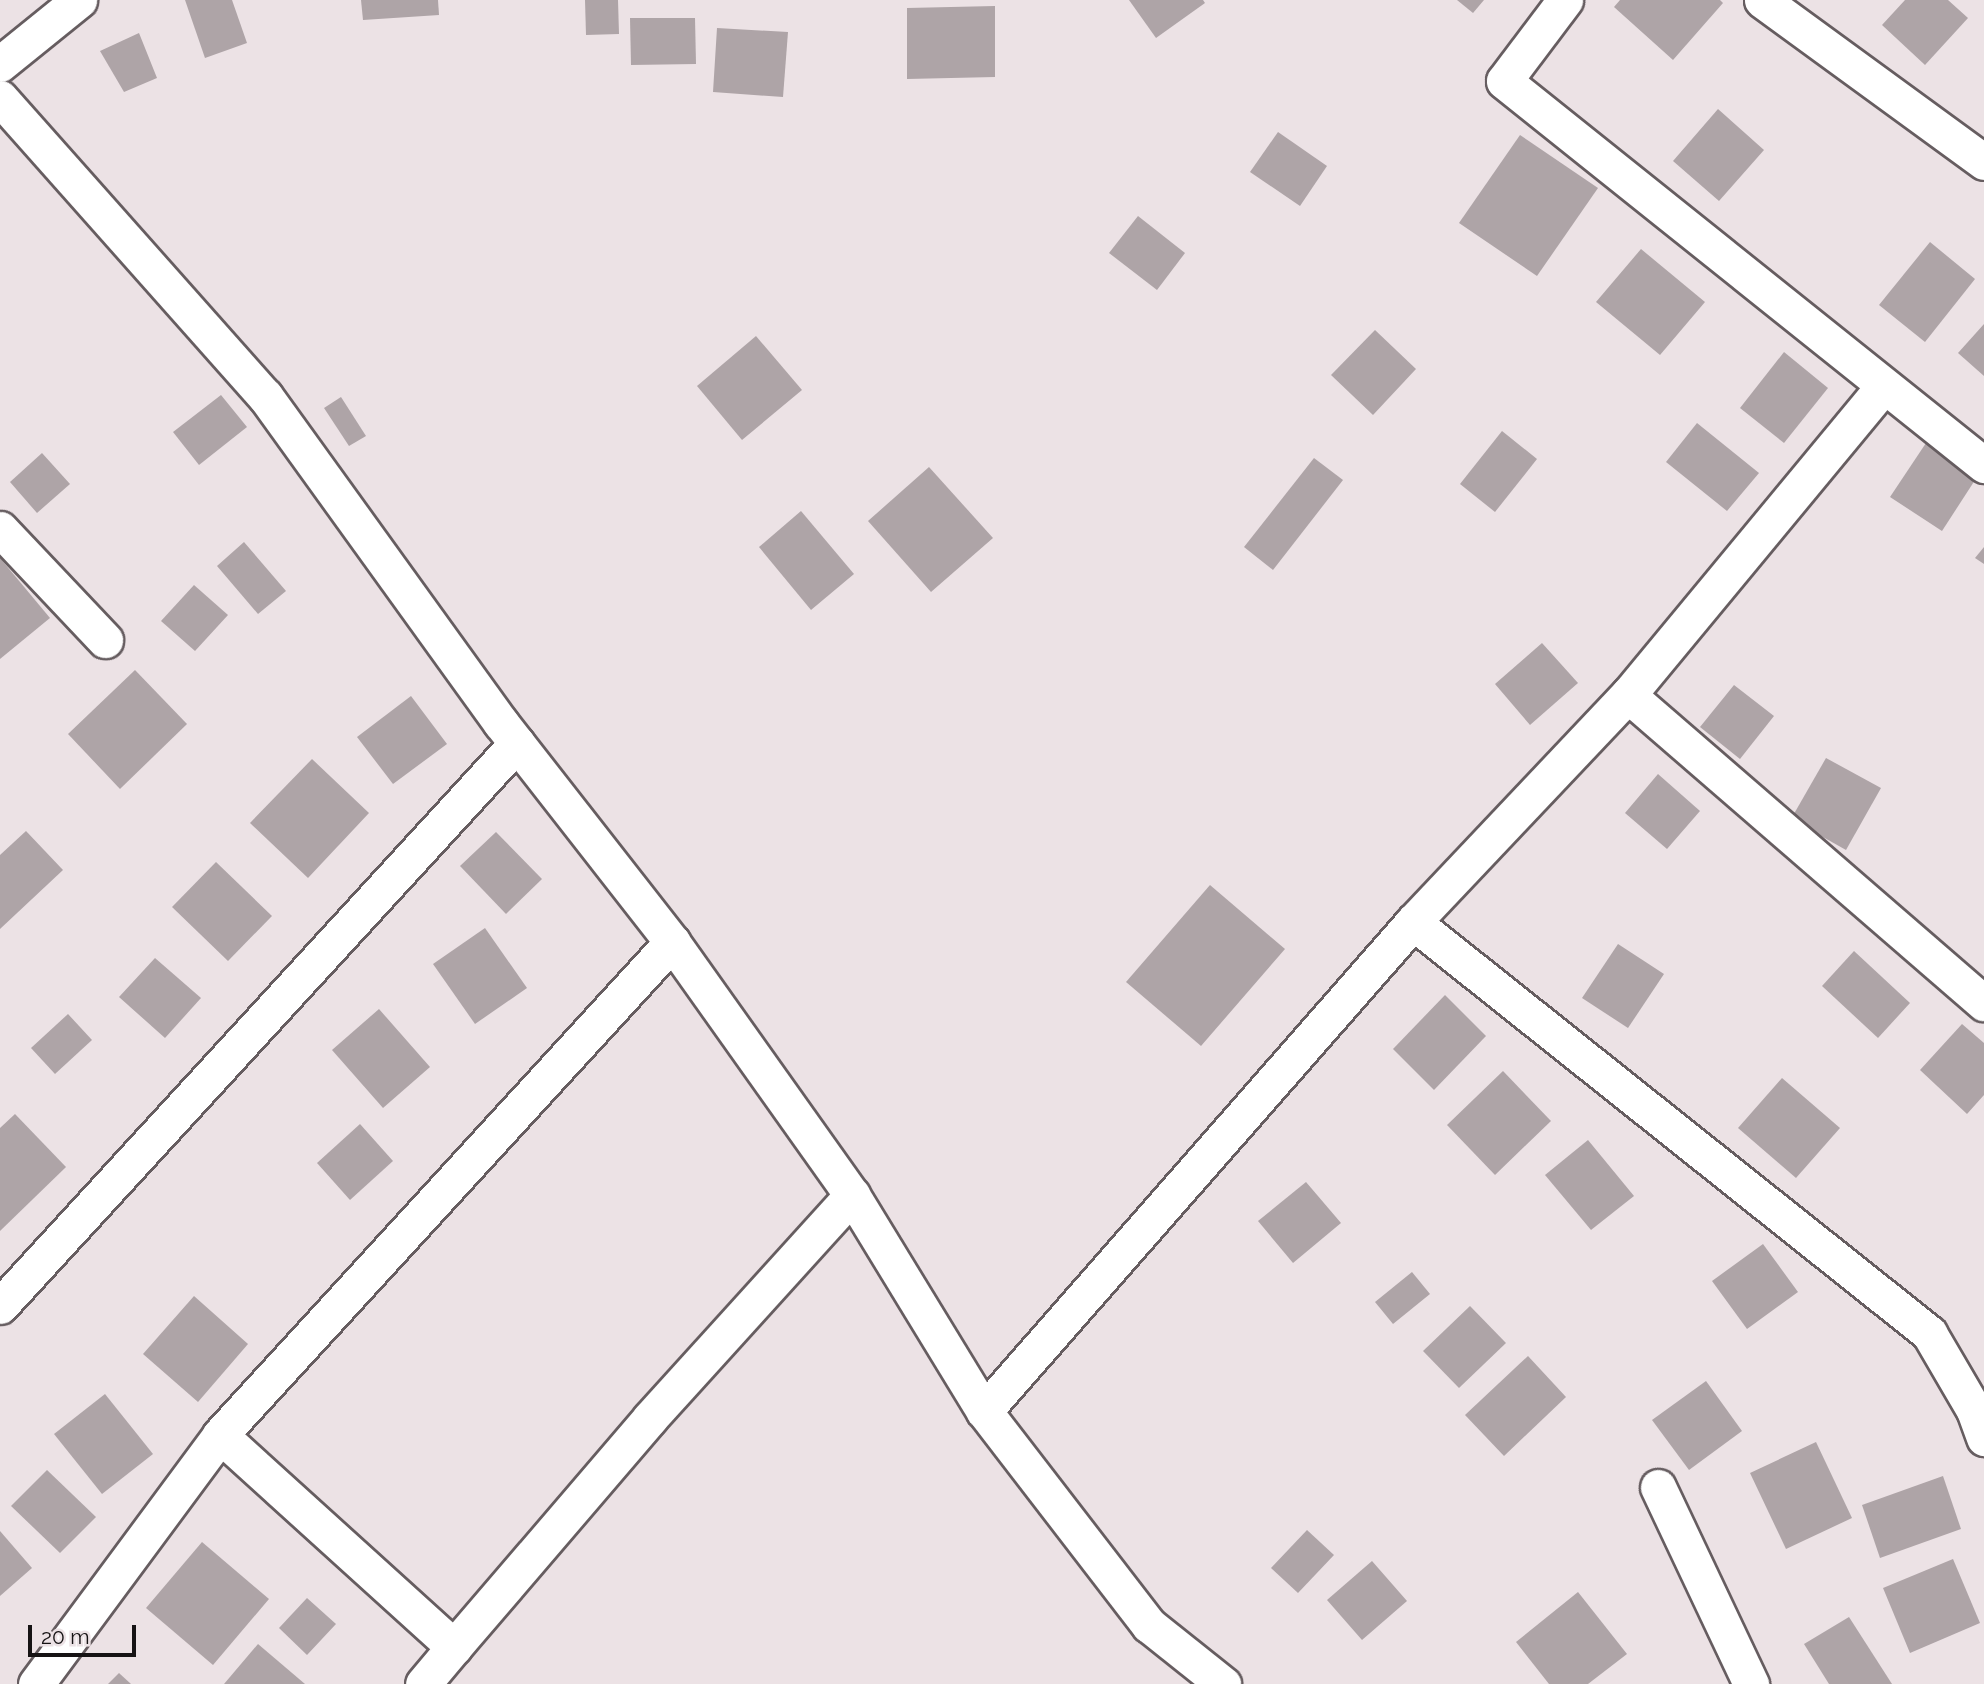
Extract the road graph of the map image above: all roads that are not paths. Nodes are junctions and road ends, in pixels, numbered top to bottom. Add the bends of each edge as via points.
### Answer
1 (79, 0) edge
2 (1565, 0) edge
3 (1762, 0) edge
4 (0, 64) edge
5 (0, 98) edge
6 (1984, 162) edge
7 (1883, 387) junction
8 (1984, 466) edge
9 (0, 528) edge
10 (105, 640) dead end
11 (1628, 695) junction
12 (517, 743) junction
13 (1413, 922) junction
14 (671, 942) junction
15 (1984, 1003) edge
16 (852, 1195) junction
17 (0, 1306) edge
18 (984, 1411) junction
19 (220, 1435) junction
20 (1984, 1438) edge
21 (1657, 1487) dead end
22 (454, 1647) junction
23 (36, 1684) edge
24 (423, 1684) edge
25 (1223, 1684) edge
26 (1751, 1684) edge

1 - 4 street
2 - 7 street via 1504,81
3 - 6 street
5 - 12 street via 265,396
7 - 8 street
7 - 11 street
9 - 10 street
11 - 13 street
11 - 15 street
12 - 14 street
12 - 17 street
13 - 18 street
13 - 20 street via 1928,1333 1974,1410
14 - 16 street
14 - 19 street
16 - 18 street
16 - 22 street via 650,1418
18 - 25 street via 1149,1625
19 - 22 street
19 - 23 street
21 - 26 street
22 - 24 street

